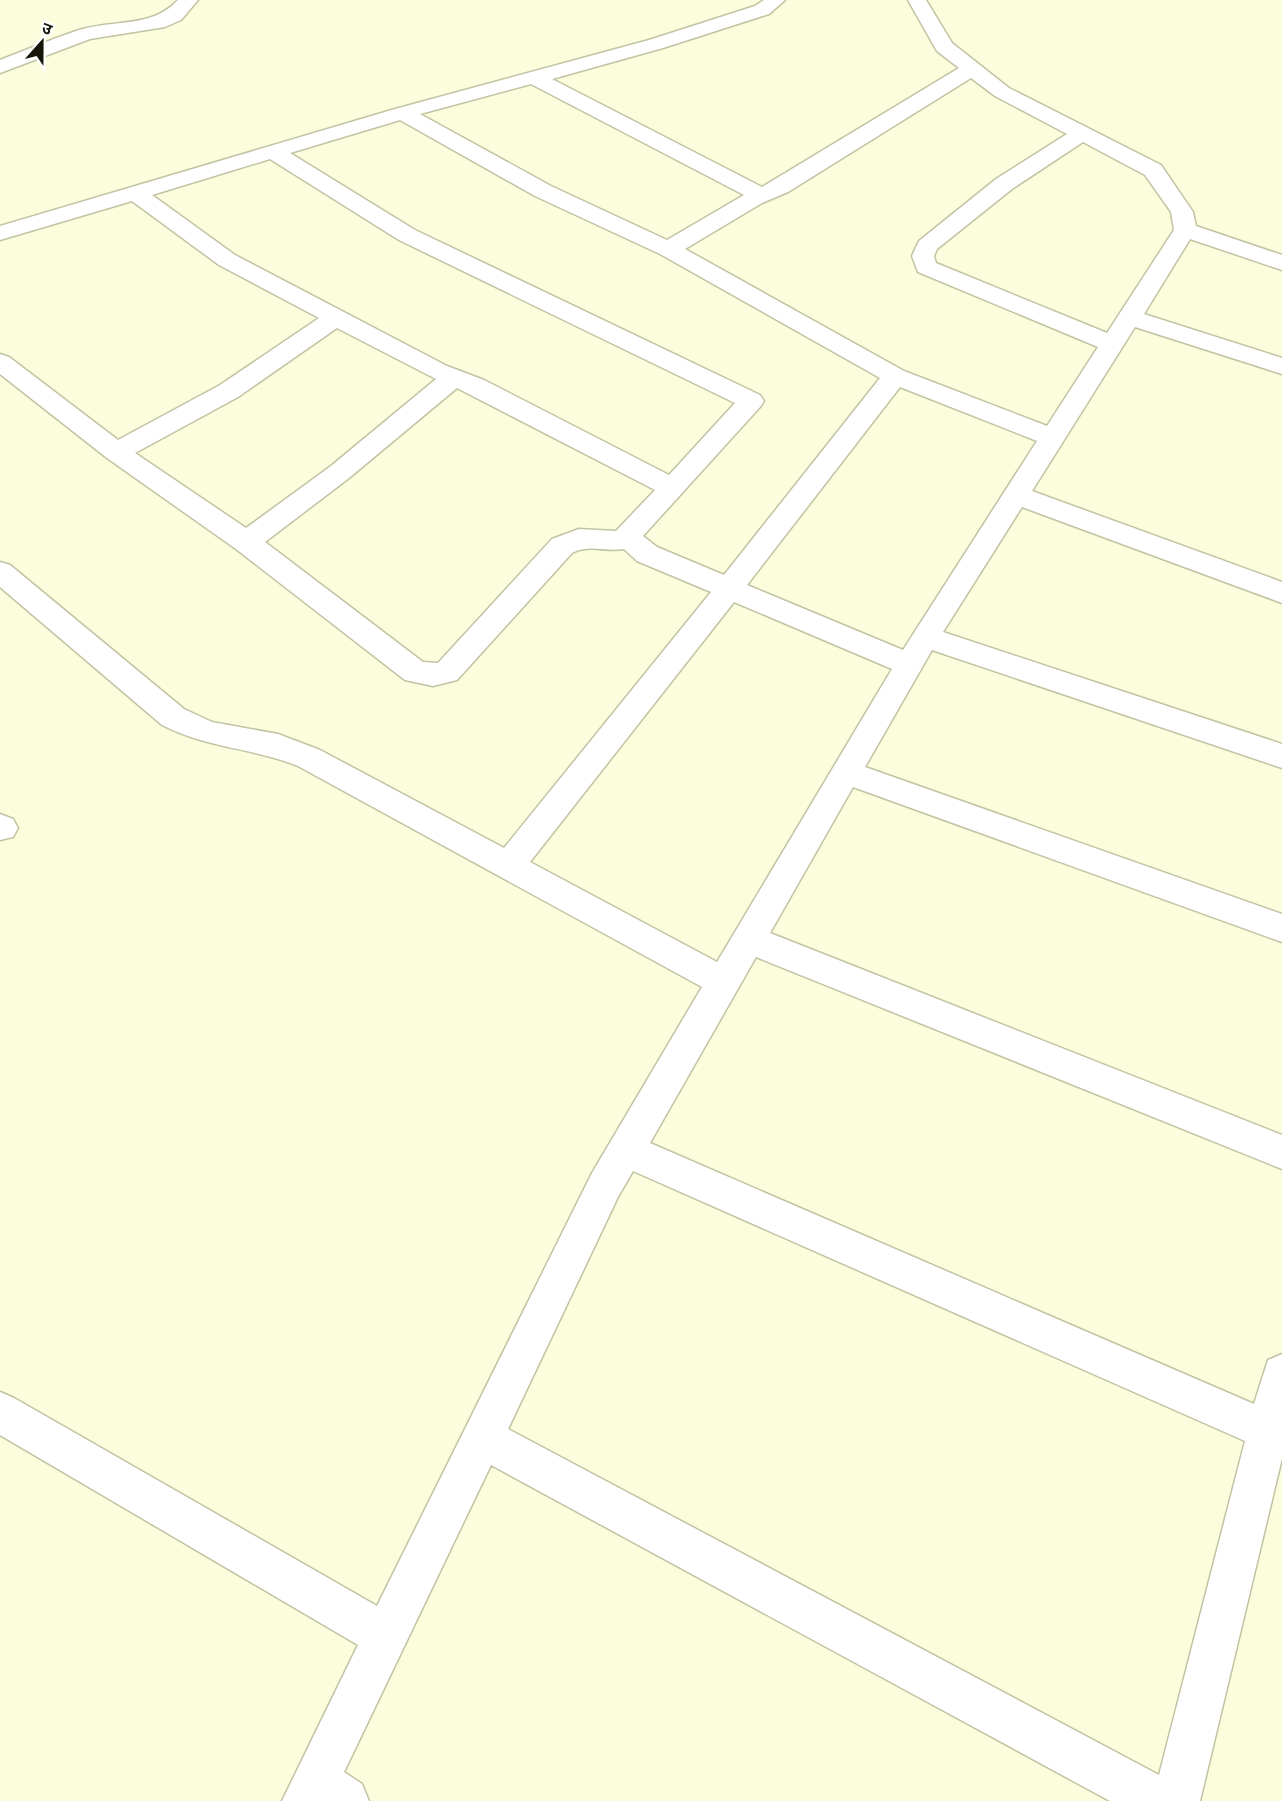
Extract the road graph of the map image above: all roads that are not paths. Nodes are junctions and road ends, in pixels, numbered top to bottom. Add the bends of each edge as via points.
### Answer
1 (189, 0) edge
2 (776, 0) edge
3 (917, 0) edge
4 (0, 67) edge
5 (972, 69) junction
6 (533, 77) junction
7 (402, 112) junction
8 (1082, 134) junction
9 (272, 151) junction
10 (134, 192) junction
11 (761, 195) junction
12 (1185, 230) junction
13 (0, 233) edge
14 (668, 249) junction
15 (1282, 263) edge
16 (1130, 317) junction
17 (335, 318) junction
18 (1113, 344) junction
19 (0, 362) edge
20 (1282, 366) edge
21 (895, 376) junction
22 (454, 377) junction
23 (1053, 438) junction
24 (116, 452) junction
25 (673, 488) junction
26 (1016, 495) junction
27 (625, 539) junction
28 (246, 542) junction
29 (0, 572) edge
30 (729, 588) junction
31 (1282, 593) edge
32 (917, 651) junction
33 (1282, 756) edge
34 (845, 772) junction
35 (508, 866) junction
36 (1282, 928) edge
37 (748, 939) junction
38 (723, 982) junction
39 (626, 1150) junction
40 (1282, 1152) edge
41 (1282, 1374) edge
42 (0, 1412) edge
43 (1267, 1430) junction
44 (483, 1438) junction
45 (386, 1636) junction
46 (322, 1794) edge
47 (1162, 1801) edge
48 (1176, 1801) edge

1 - 4 street via 174,16 158,23 86,34
2 - 6 street via 762,10 656,44
3 - 5 street via 944,47
5 - 8 street via 1002,92
5 - 11 street
6 - 7 street
6 - 11 street
7 - 9 street
7 - 14 street via 543,190
8 - 12 street via 1153,170 1182,212
8 - 18 street via 1004,184 927,246 923,256 926,267
9 - 10 street
9 - 25 street via 407,235 751,401
10 - 13 street
10 - 17 street via 227,260
11 - 14 street
12 - 15 street
12 - 16 street
14 - 21 street
16 - 18 street
16 - 20 street
17 - 22 street
17 - 24 street via 229,391
18 - 23 street
19 - 24 street
21 - 23 street
21 - 30 street
22 - 25 street
22 - 28 street via 340,472
23 - 26 street
24 - 28 street
25 - 27 street
26 - 31 street
26 - 32 street
27 - 28 street via 612,543 574,538 562,546 447,672 434,675 415,672
27 - 30 street via 647,554
29 - 35 street via 173,717 193,729 279,747 309,758
30 - 32 street
30 - 35 street
32 - 33 street
32 - 34 street
34 - 36 street
34 - 37 street
35 - 38 street
37 - 38 street
37 - 40 street
38 - 39 street
39 - 43 street
39 - 44 street via 605,1185
41 - 43 street
42 - 45 street
43 - 48 street
44 - 45 street
44 - 47 street via 1102,1773
45 - 46 street

